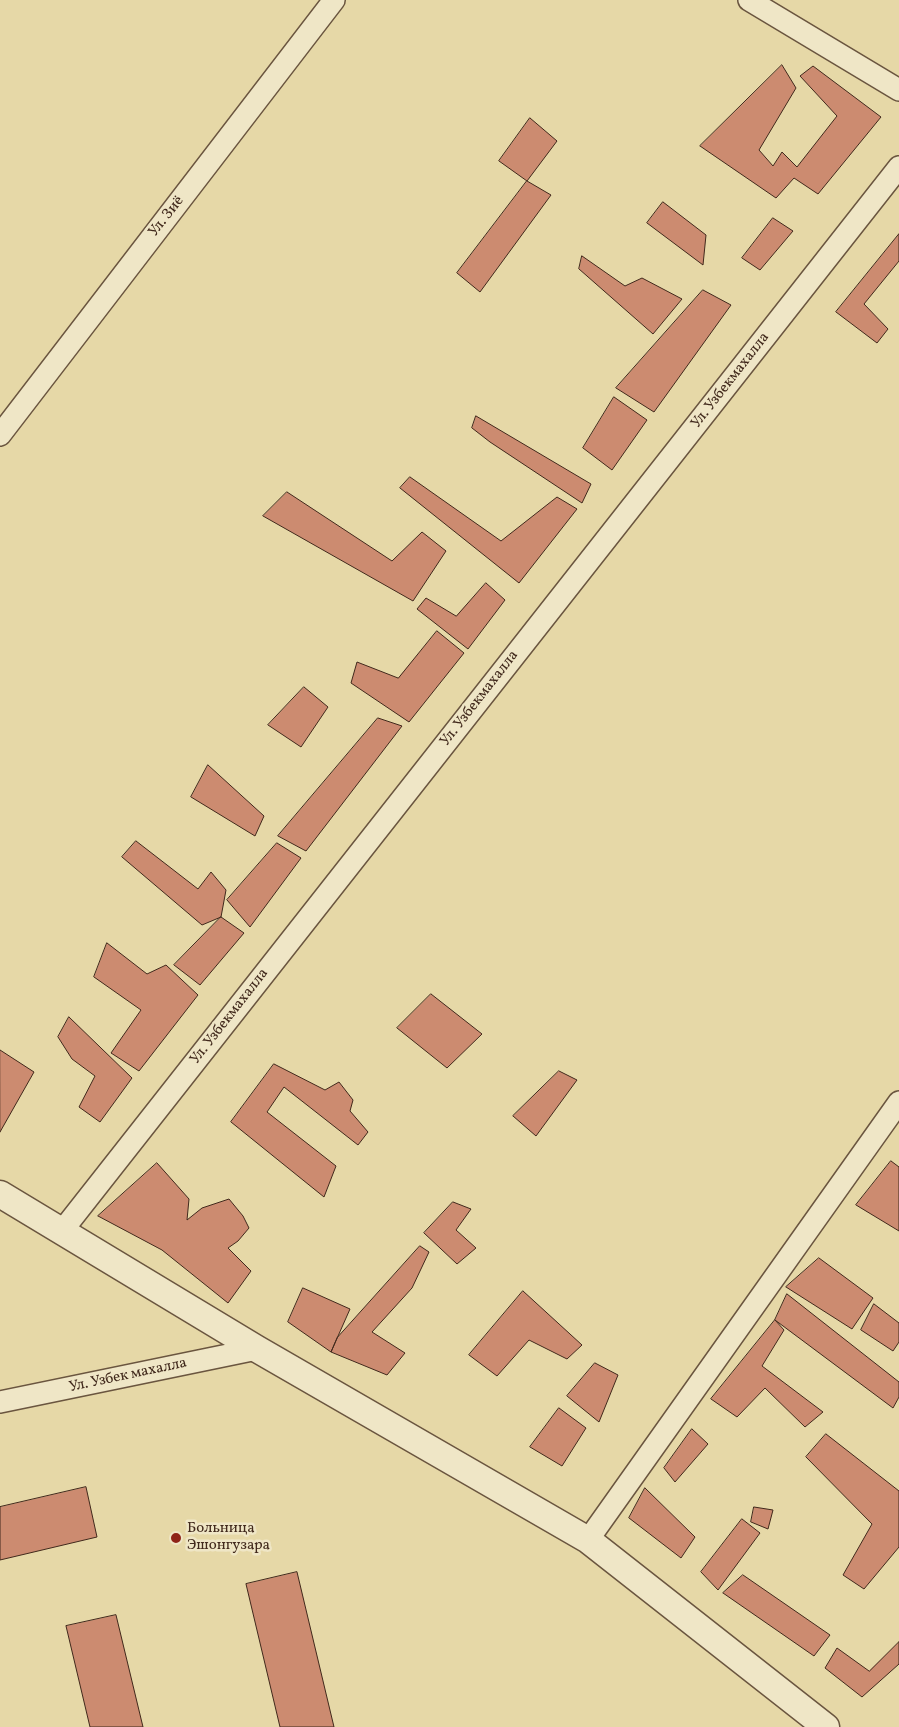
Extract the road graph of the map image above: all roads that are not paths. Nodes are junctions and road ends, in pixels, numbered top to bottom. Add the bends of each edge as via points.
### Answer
1 (334, 0) edge
2 (749, 0) edge
3 (899, 90) edge
4 (899, 167) edge
5 (0, 435) edge
6 (899, 1102) edge
7 (0, 1194) edge
8 (62, 1231) junction
9 (257, 1349) junction
10 (0, 1402) edge
11 (588, 1540) junction
12 (826, 1727) edge

1 - 5 street, Ул. Зиё
2 - 3 street
4 - 8 street, Ул. Узбекмахалла
6 - 11 street
7 - 8 street
8 - 9 street
9 - 10 street, Ул. Узбек махалла
9 - 11 street
11 - 12 street

